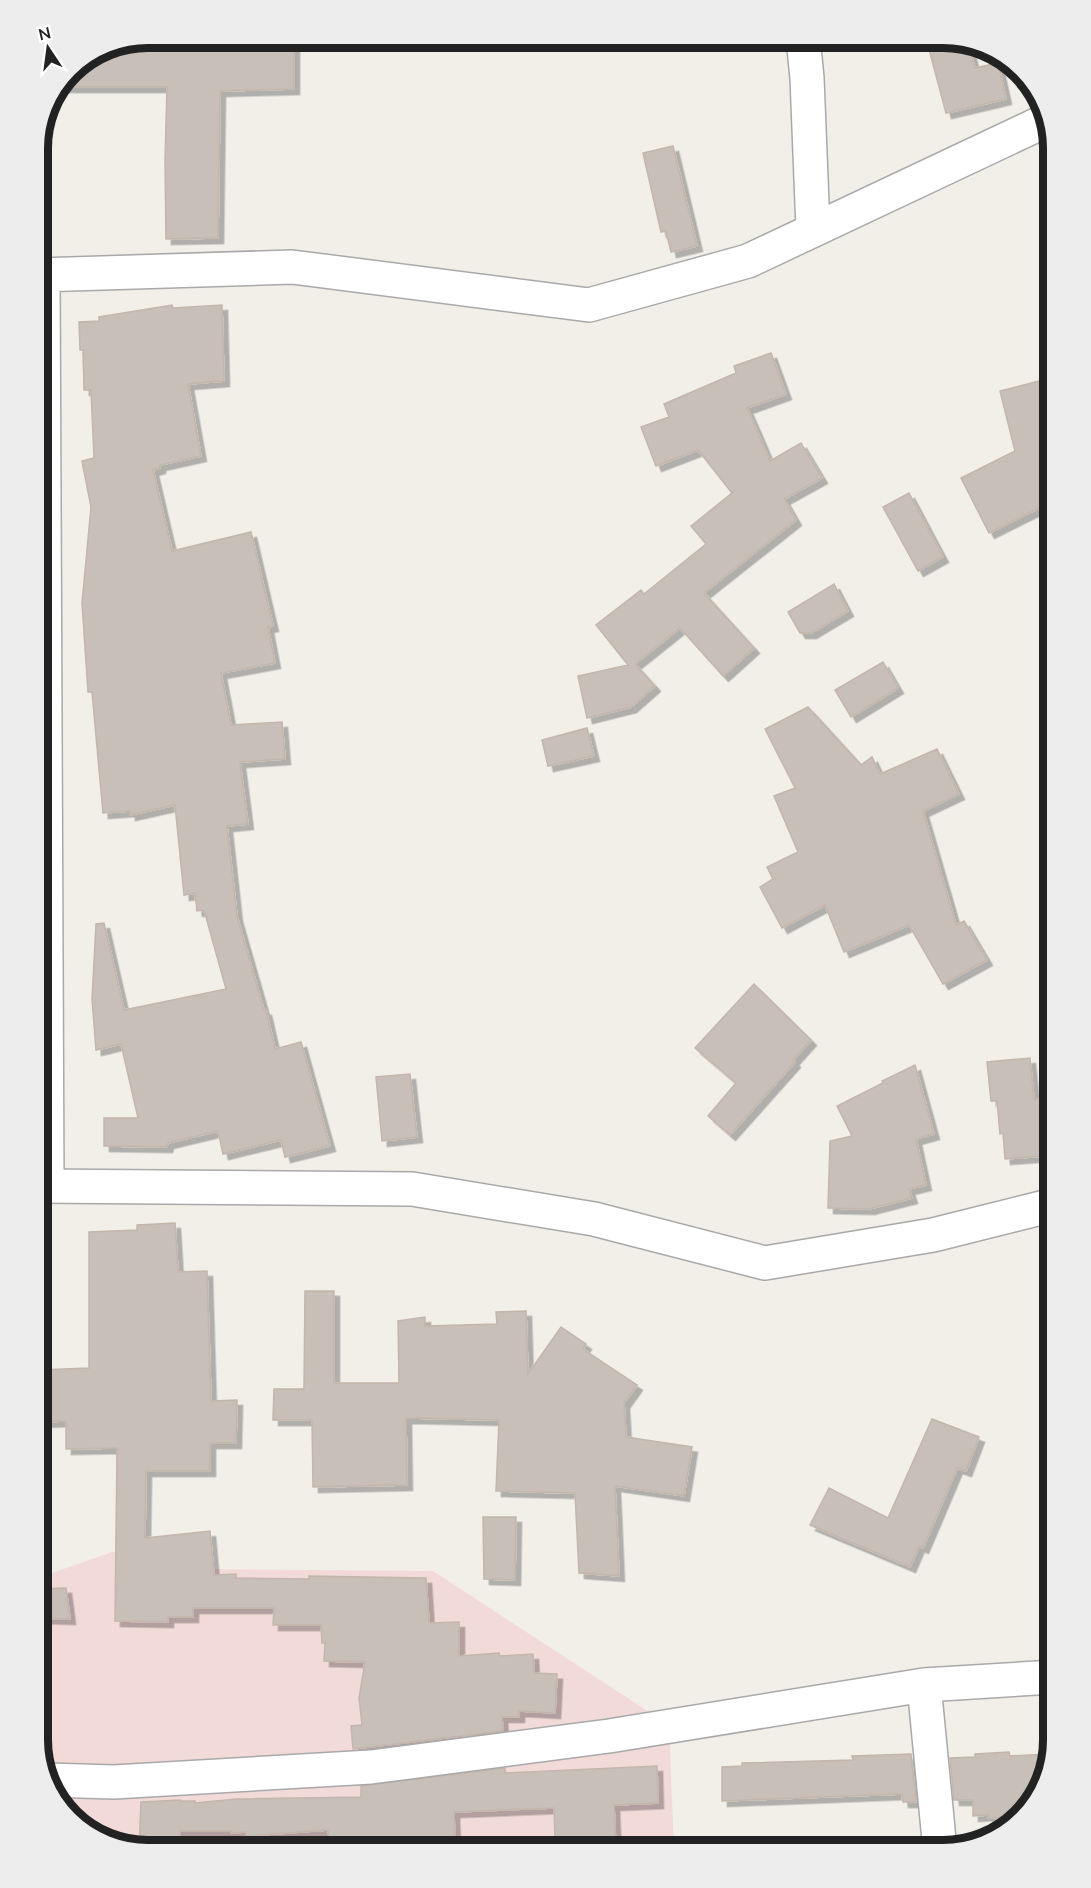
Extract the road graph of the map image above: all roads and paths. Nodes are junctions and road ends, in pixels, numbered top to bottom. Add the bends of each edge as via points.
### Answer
1 (804, 48) edge
2 (1040, 123) edge
3 (813, 229) junction
4 (48, 275) edge
5 (48, 1186) edge
6 (1043, 1208) edge
7 (1043, 1678) edge
8 (924, 1685) junction
9 (56, 1780) edge
10 (939, 1840) edge

1 - 3 street
2 - 3 street
3 - 4 street via 748,261 589,305 292,267
5 - 6 street via 412,1189 594,1219 765,1263 933,1235
7 - 8 street
8 - 9 street via 609,1736 371,1767 114,1782
8 - 10 street

